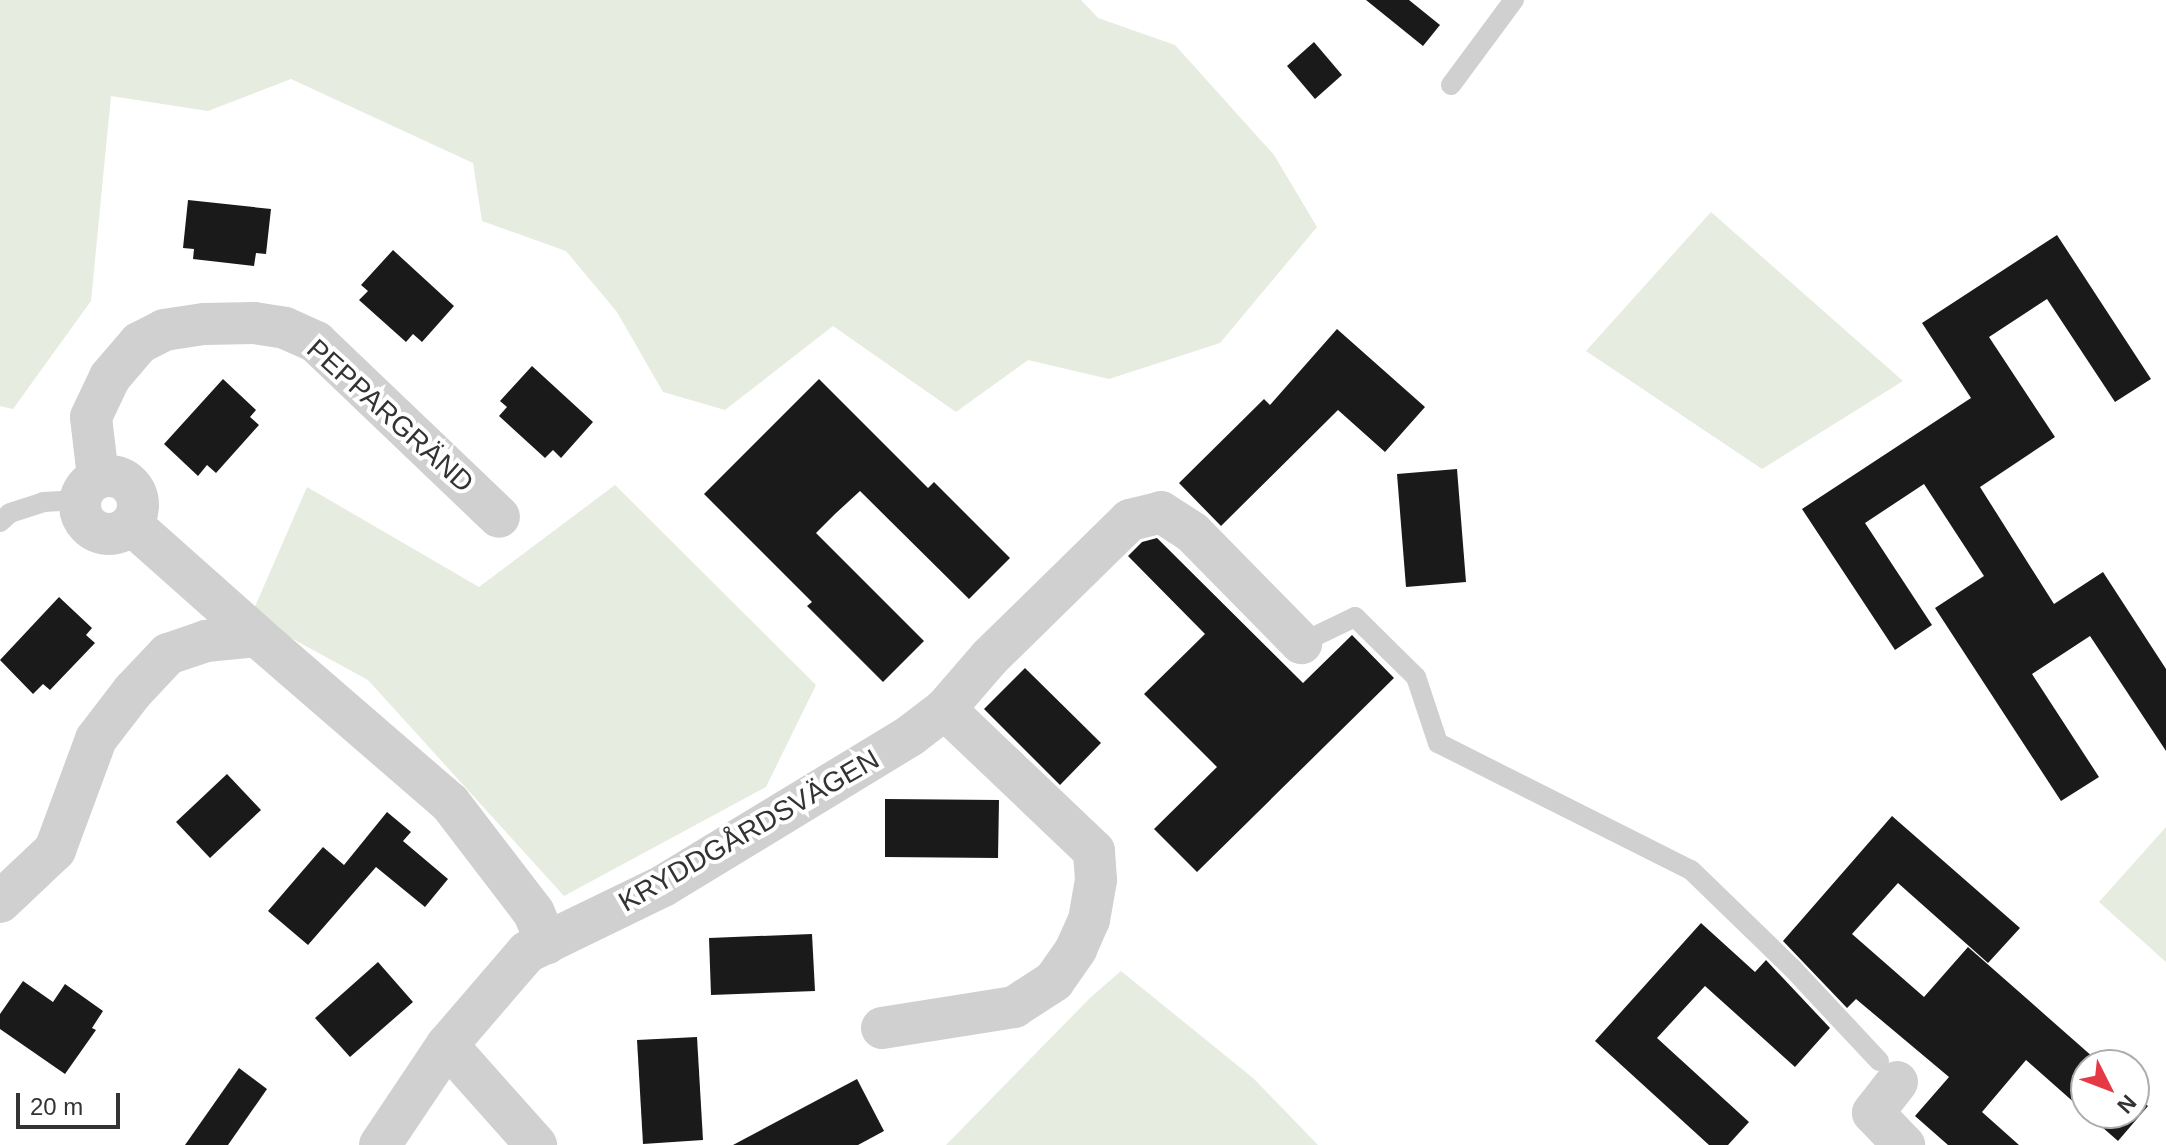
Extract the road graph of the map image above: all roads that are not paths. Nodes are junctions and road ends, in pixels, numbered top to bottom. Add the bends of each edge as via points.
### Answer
1 (1514, 0) edge
2 (1451, 85) dead end
3 (89, 488) junction
4 (499, 517) dead end
5 (0, 522) edge
6 (257, 636) junction
7 (1301, 643) joint
8 (945, 709) junction
9 (0, 902) edge
10 (547, 943) junction
11 (882, 1028) dead end
12 (447, 1045) junction
13 (1888, 1072) joint
14 (380, 1145) edge
15 (536, 1145) edge
16 (1904, 1145) edge

1 - 2 lane
3 - 4 street, PEPPARGRÄND via 91,417 110,377 139,343 164,330 254,323 285,328 316,342
3 - 5 lane via 10,513
3 - 6 street via 114,476 126,480 139,504 131,524
6 - 9 street via 206,641 168,654 96,739 55,850
6 - 10 street via 450,803 534,913
7 - 8 street, KRYDDGÅRDSVÄGEN via 1192,532 1161,512 1130,520 990,657
7 - 13 lane via 1355,617 1416,677 1438,743 1691,870
8 - 10 street, KRYDDGÅRDSVÄGEN via 663,886
8 - 11 street via 1094,851 1096,880 1089,920 1054,981 1014,1007
10 - 12 street, KRYDDGÅRDSVÄGEN via 527,952
12 - 14 street, KRYDDGÅRDSVÄGEN
12 - 15 street
13 - 16 street via 1873,1113

